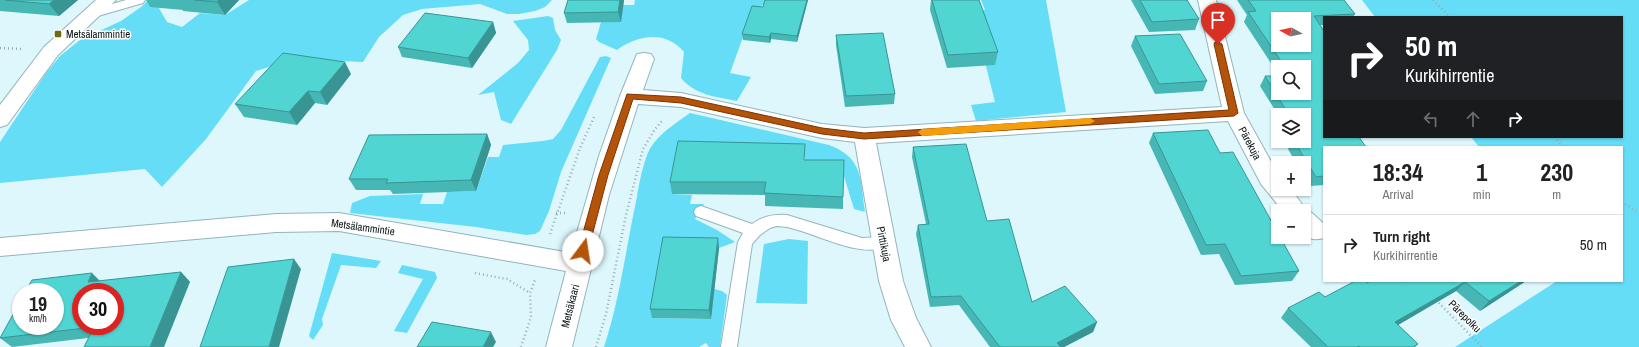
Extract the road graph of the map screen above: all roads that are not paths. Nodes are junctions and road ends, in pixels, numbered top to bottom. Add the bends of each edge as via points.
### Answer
1 (107, 0) edge
2 (139, 0) edge
3 (1207, 0) edge
4 (91, 14) junction
5 (644, 59) dead end
6 (630, 96) junction
7 (1234, 113) junction
8 (0, 120) edge
9 (864, 136) junction
10 (1290, 204) edge
11 (701, 212) dead end
12 (754, 231) junction
13 (883, 243) junction
14 (0, 247) edge
15 (580, 264) junction
16 (559, 347) edge
17 (729, 347) edge
18 (918, 347) edge

1 - 4 street
2 - 4 lane
3 - 7 street, Pärekuja
4 - 8 street via 51,50
5 - 6 street, Metsäkaari
6 - 9 street via 681,100 822,131
6 - 15 street, Metsäkaari via 604,175
7 - 9 street
7 - 10 street, Pärekuja via 1269,178
9 - 13 street, Pirttikuja
11 - 12 lane
12 - 13 lane via 769,221 790,221 858,243
12 - 17 lane via 745,242
13 - 18 street, Pirttikuja via 891,281 904,320
14 - 15 street, Metsälammintie via 276,224 339,222
15 - 16 street, Metsäkaari

